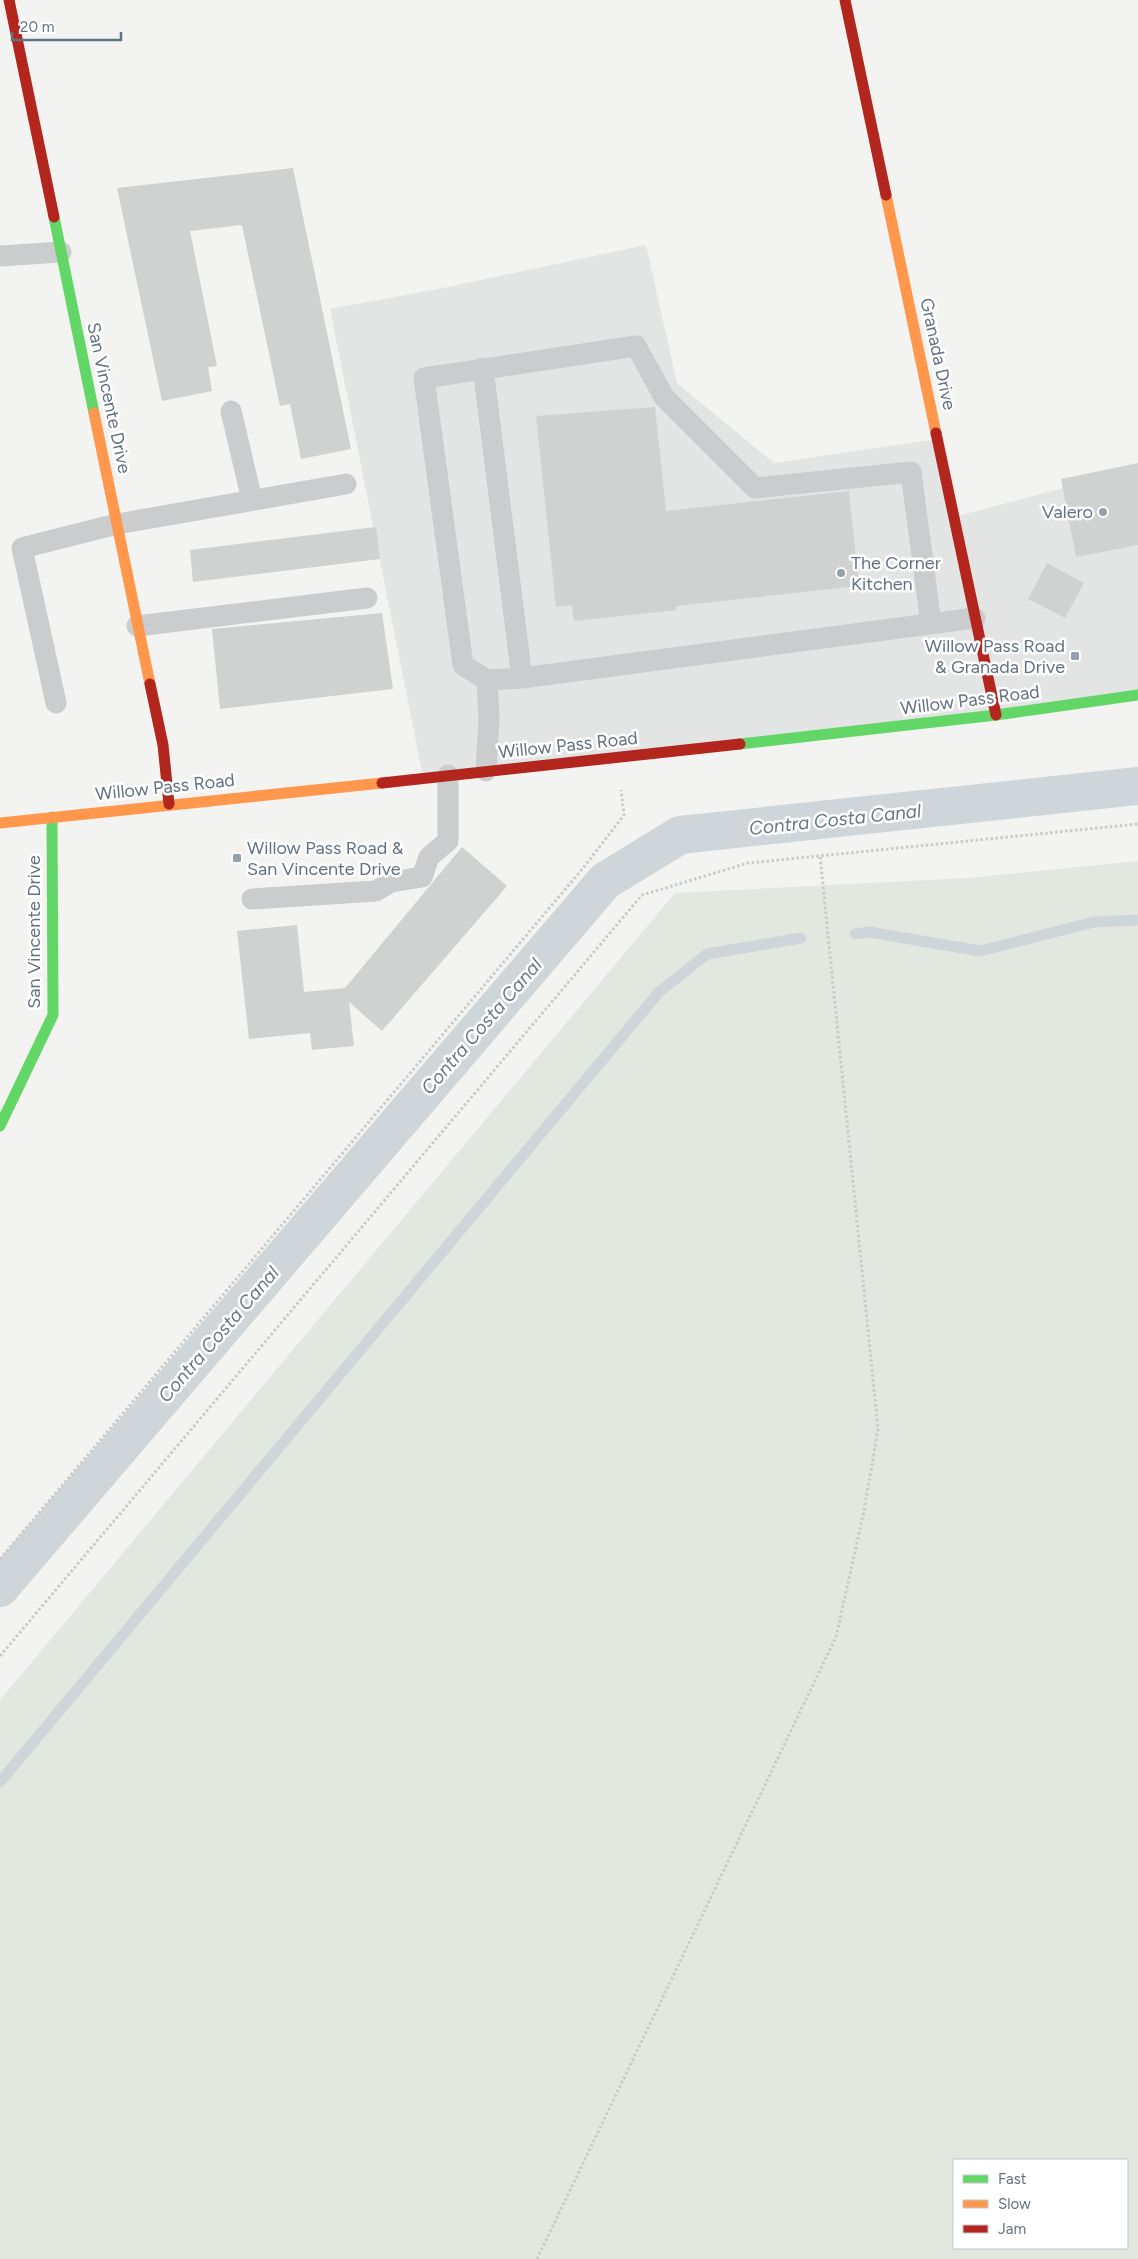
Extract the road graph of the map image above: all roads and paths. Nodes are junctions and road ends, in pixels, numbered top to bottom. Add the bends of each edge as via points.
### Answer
1 (9, 0) edge
2 (845, 0) edge
3 (61, 252) junction
4 (0, 256) edge
5 (483, 368) junction
6 (231, 410) dead end
7 (346, 484) dead end
8 (252, 500) junction
9 (117, 524) junction
10 (367, 598) dead end
11 (975, 618) junction
12 (931, 624) junction
13 (137, 626) junction
14 (522, 678) junction
15 (487, 680) junction
16 (1138, 695) edge
17 (56, 703) dead end
18 (996, 715) junction
19 (618, 757) junction
20 (486, 771) junction
21 (448, 775) junction
22 (169, 804) junction
23 (52, 817) junction
24 (0, 823) edge
25 (1138, 824) edge
26 (820, 856) junction
27 (252, 898) dead end
28 (0, 1126) edge
29 (0, 1559) edge
30 (0, 1656) edge
31 (537, 2259) edge

1 - 3 street, San Vincente Drive
2 - 11 street, Granada Drive
3 - 4 lane
3 - 9 street, San Vincente Drive
5 - 12 lane via 636,346 664,397 755,488 911,472
5 - 14 lane
5 - 15 lane via 424,378 463,665
6 - 8 lane
7 - 8 lane
8 - 9 lane
9 - 13 street, San Vincente Drive
9 - 17 lane via 22,548
10 - 13 lane
11 - 12 lane
11 - 18 street, Granada Drive
12 - 14 lane
13 - 22 street, San Vincente Drive via 163,745
14 - 15 lane
15 - 20 lane
16 - 18 street, Willow Pass Road
18 - 19 street, Willow Pass Road
19 - 20 street, Willow Pass Road
19 - 29 path via 624,816
20 - 21 street, Willow Pass Road
21 - 22 street, Willow Pass Road
21 - 27 lane via 448,841 429,857 422,876 391,882 376,891
22 - 23 street, Willow Pass Road
23 - 24 street, Willow Pass Road
23 - 28 street, San Vincente Drive via 53,1014
25 - 26 path
26 - 30 path via 748,863 642,895
26 - 31 path via 878,1429 864,1511 836,1637

